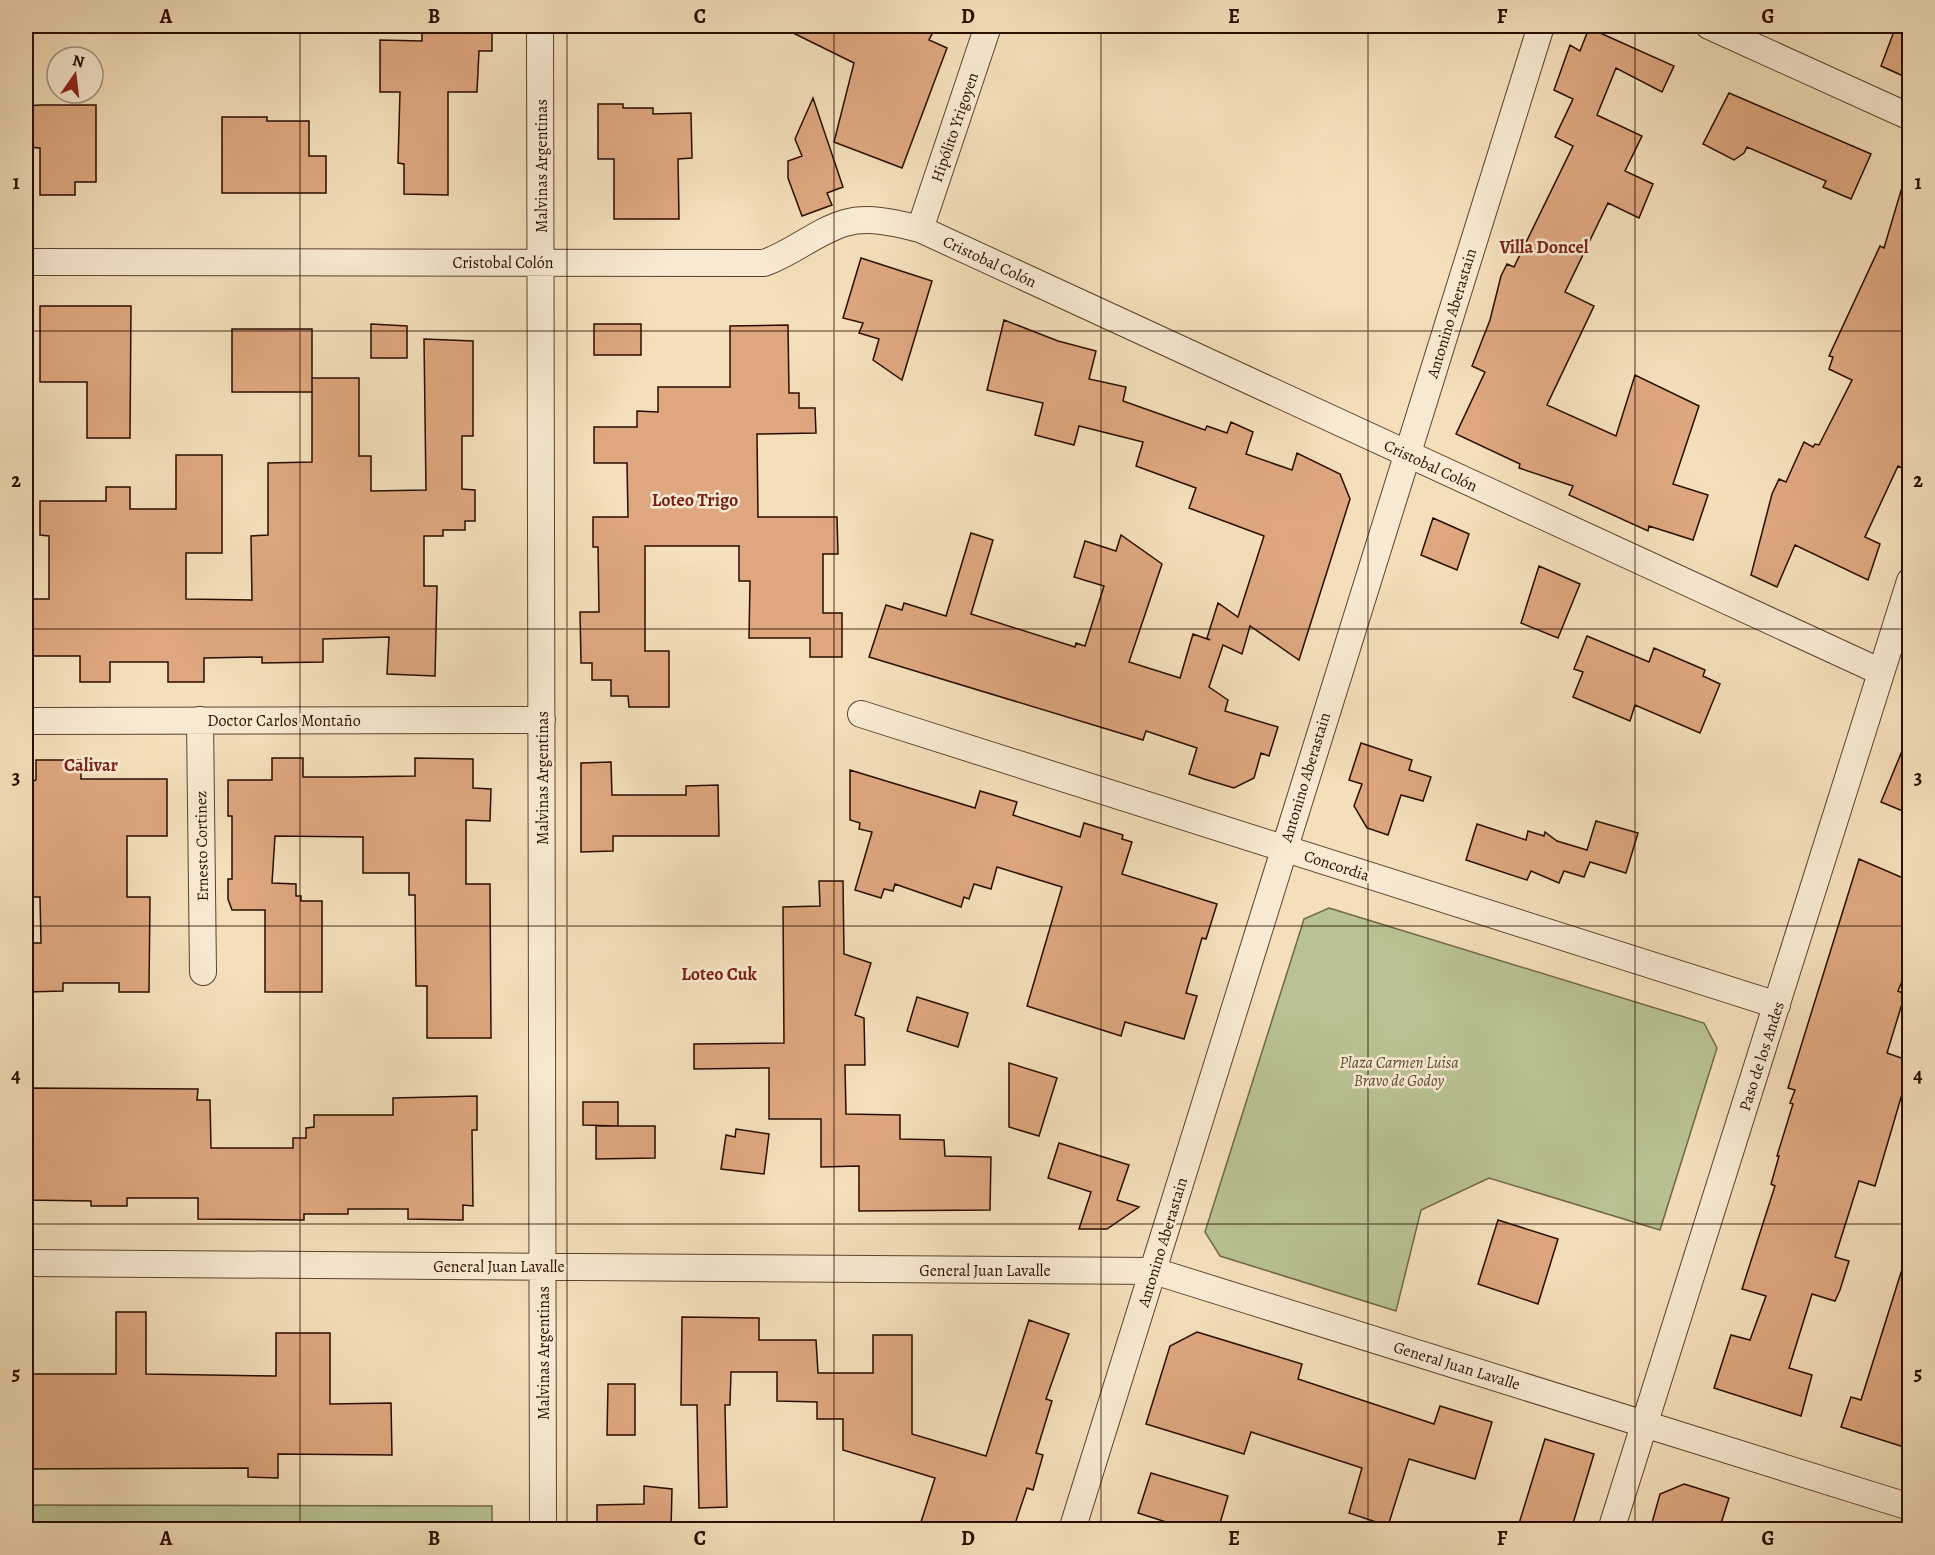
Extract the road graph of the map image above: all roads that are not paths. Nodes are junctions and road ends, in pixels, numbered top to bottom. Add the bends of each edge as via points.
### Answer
1 (540, 26) edge
2 (988, 26) edge
3 (1541, 26) edge
4 (1709, 26) edge
5 (1910, 117) edge
6 (920, 229) junction
7 (26, 262) edge
8 (541, 263) junction
9 (1407, 454) junction
10 (1910, 581) edge
11 (1881, 672) junction
12 (861, 714) dead end
13 (200, 720) junction
14 (542, 720) junction
15 (26, 721) edge
16 (1283, 848) junction
17 (203, 972) dead end
18 (1777, 1005) junction
19 (26, 1263) edge
20 (543, 1267) junction
21 (1154, 1271) junction
22 (1644, 1423) junction
23 (1910, 1507) edge
24 (543, 1530) edge
25 (1072, 1530) edge
26 (1611, 1530) edge

1 - 8 street, Malvinas Argentinas
2 - 6 street, Hipólito Yrigoyen
3 - 9 street, Antonino Aberastain
4 - 5 street
6 - 8 street, Cristobal Colón via 875,220 845,223 787,255 764,262
6 - 9 street, Cristobal Colón
7 - 8 street, Cristobal Colón
8 - 14 street, Malvinas Argentinas
9 - 11 street, Cristobal Colón
9 - 16 street, Antonino Aberastain
10 - 11 street, Paso de los Andes
11 - 18 street, Paso de los Andes
12 - 16 street, Concordia
13 - 14 street, Doctor Carlos Montaño
13 - 15 street, Doctor Carlos Montaño
13 - 17 street, Ernesto Cortinez
14 - 20 street, Malvinas Argentinas
16 - 18 street, Concordia
16 - 21 street, Antonino Aberastain
18 - 22 street, Paso de los Andes
19 - 20 street, General Juan Lavalle
20 - 21 street, General Juan Lavalle
20 - 24 street, Malvinas Argentinas
21 - 22 street, General Juan Lavalle
21 - 25 street, Antonino Aberastain
22 - 23 street, General Juan Lavalle
22 - 26 street, Paso de los Andes

